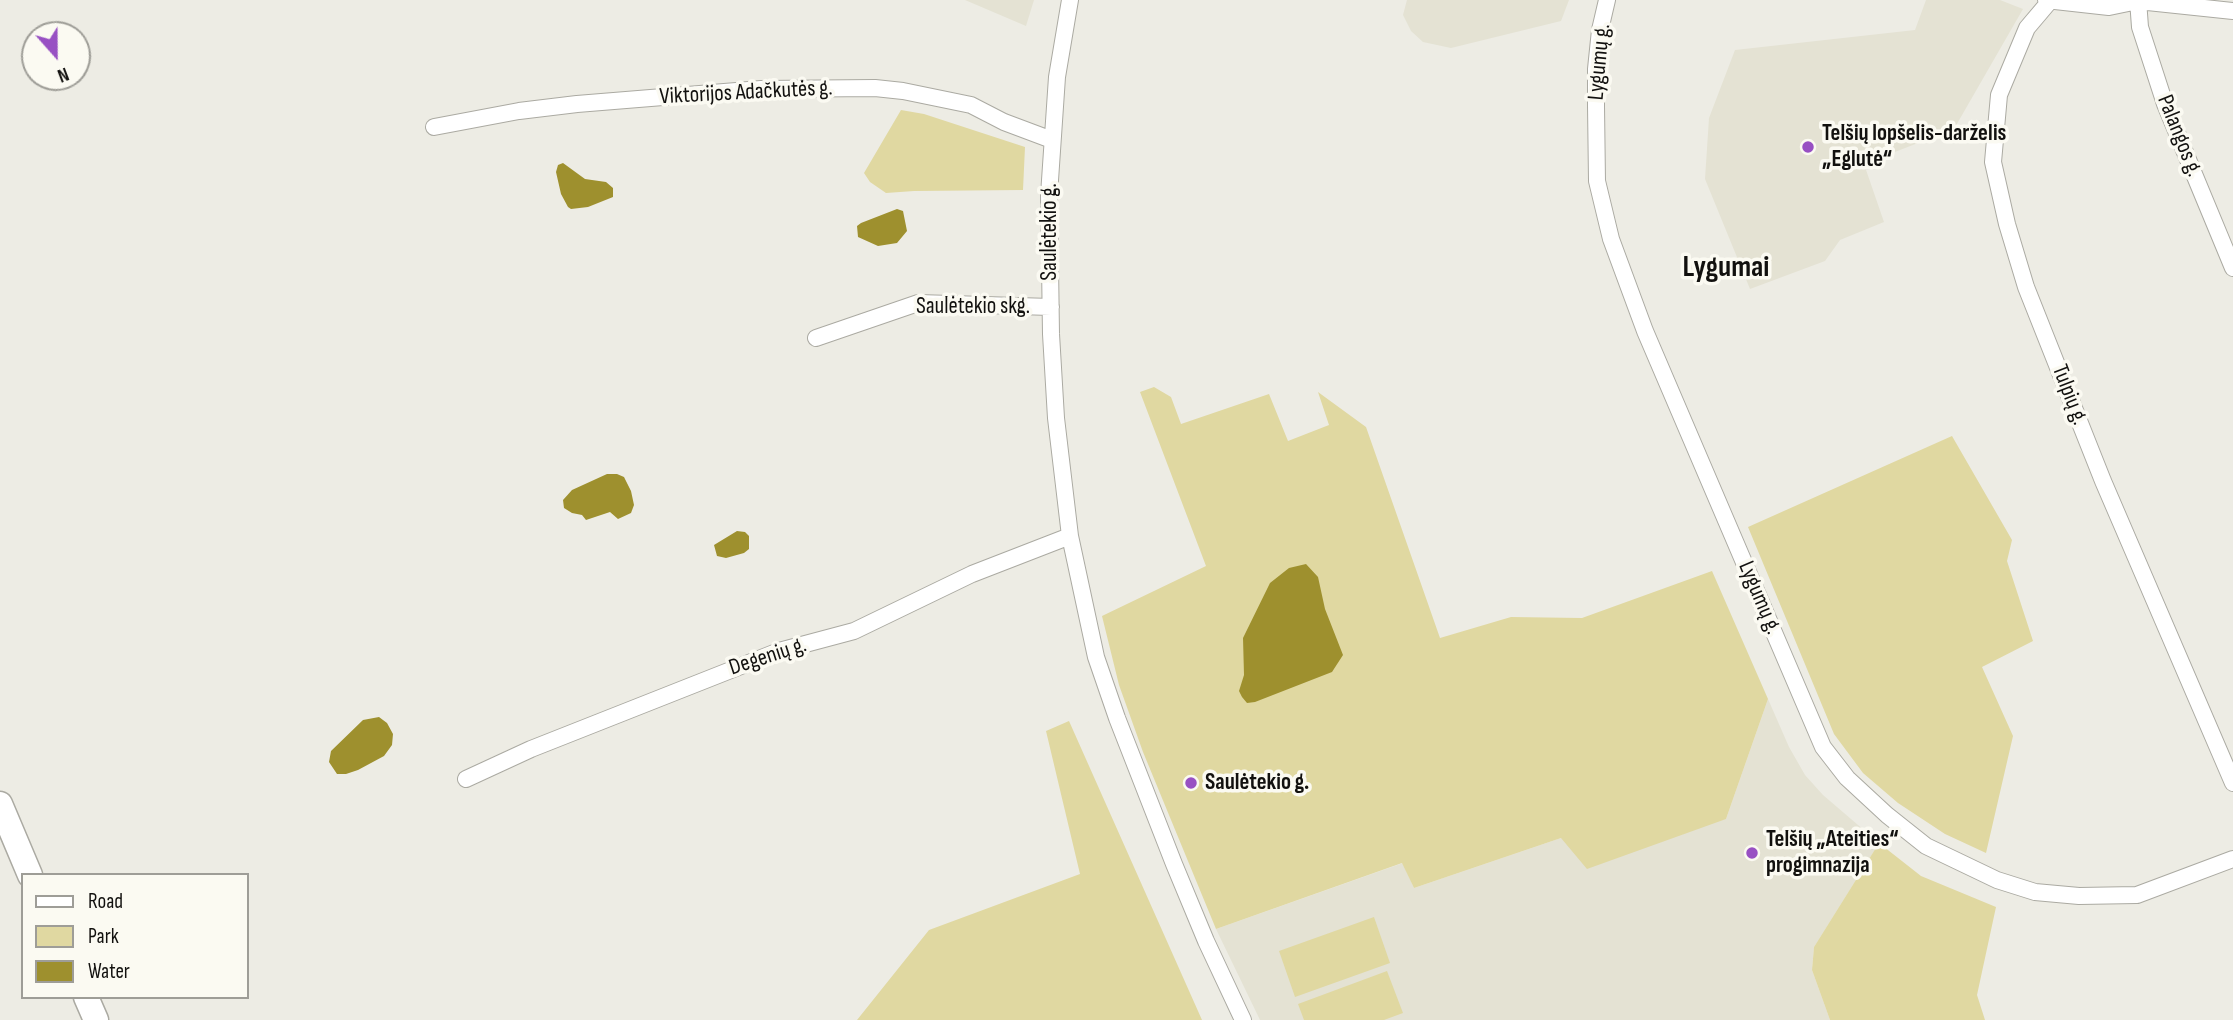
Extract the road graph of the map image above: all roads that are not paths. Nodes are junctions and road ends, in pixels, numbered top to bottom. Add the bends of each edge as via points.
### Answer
1 (1070, 0) edge
2 (1607, 0) edge
3 (2047, 1) edge
4 (2138, 1) edge
5 (2233, 11) edge
6 (434, 127) dead end
7 (1052, 139) junction
8 (2233, 268) edge
9 (1051, 307) junction
10 (816, 338) dead end
11 (1070, 536) junction
12 (466, 779) dead end
13 (2233, 783) edge
14 (0, 804) edge
15 (2233, 859) edge
16 (29, 873) edge
17 (87, 999) edge
18 (96, 1020) edge
19 (1243, 1020) edge

1 - 7 street, Saulėtekio g.
2 - 15 street, Lygumų g. via 1596,69 1597,181 1611,239 1650,342 1823,747 1847,778 1926,846 1997,880 2035,892 2137,895
3 - 4 street via 2109,7
3 - 13 street, Tulpių g. via 2027,28 1999,95 1993,162 2004,211 2026,287 2103,481
4 - 5 street
4 - 8 street, Palangos g. via 2140,27 2165,104
6 - 7 street, Viktorijos Adačkutės g. via 544,107 761,89 875,88 971,105
7 - 9 street, Saulėtekio g.
9 - 10 street, Saulėtekio skg. via 918,303
9 - 11 street, Saulėtekio g. via 1056,418
11 - 12 street, Degenių g. via 972,575 855,631 779,651
11 - 19 street, Saulėtekio g. via 1096,657 1117,718 1179,877
14 - 16 main road
17 - 18 main road

